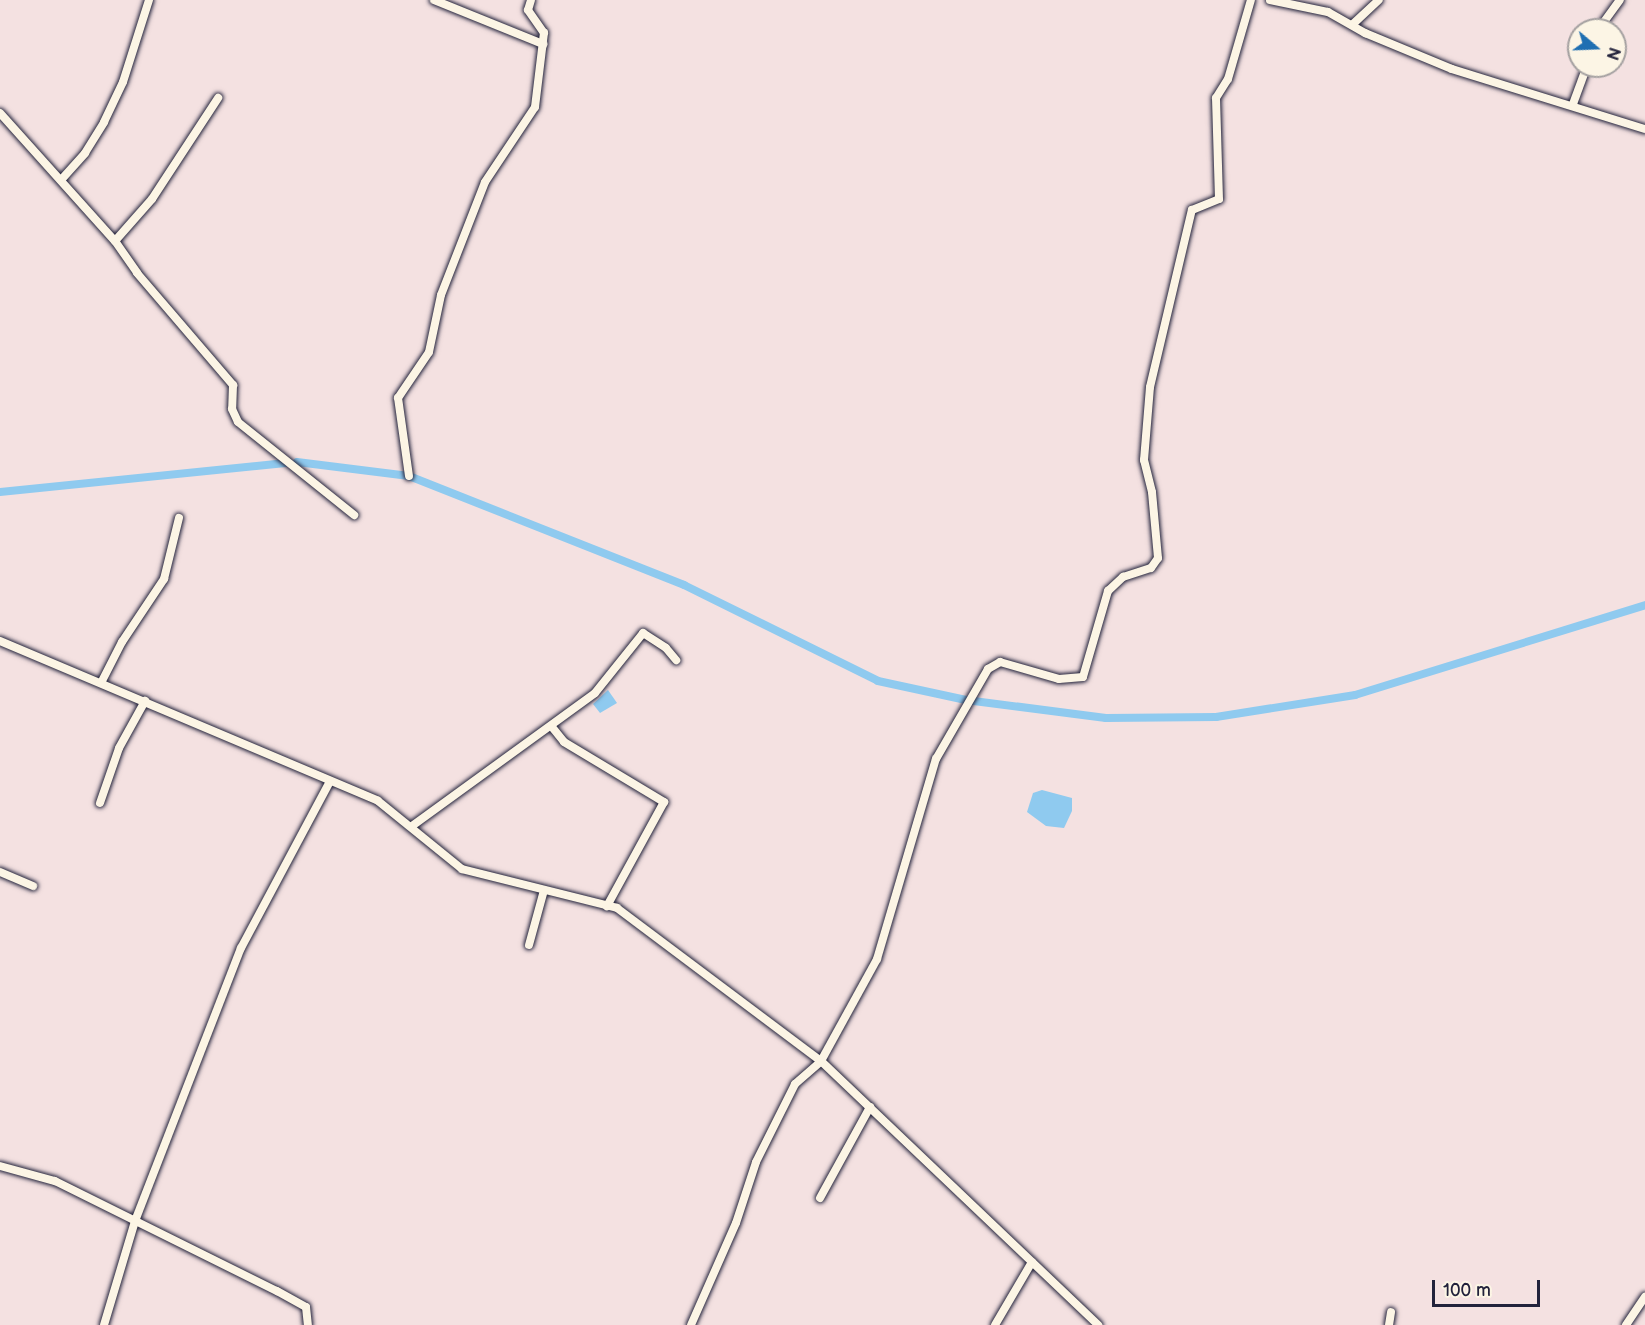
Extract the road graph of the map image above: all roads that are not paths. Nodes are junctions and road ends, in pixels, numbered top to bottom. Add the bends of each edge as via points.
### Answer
1 (149, 0) edge
2 (434, 0) edge
3 (531, 0) edge
4 (1251, 0) edge
5 (1270, 0) edge
6 (1379, 0) edge
7 (1620, 0) edge
8 (1607, 18) edge
9 (1353, 24) junction
10 (543, 45) junction
11 (1583, 78) edge
12 (218, 98) dead end
13 (1573, 104) junction
14 (0, 113) edge
15 (1645, 129) edge
16 (61, 180) junction
17 (115, 241) junction
18 (409, 476) dead end
19 (354, 515) dead end
20 (179, 518) dead end
21 (0, 640) edge
22 (676, 660) dead end
23 (102, 683) junction
24 (145, 701) junction
25 (552, 727) junction
26 (330, 781) junction
27 (100, 803) dead end
28 (412, 826) junction
29 (0, 872) edge
30 (33, 886) dead end
31 (544, 890) junction
32 (607, 906) junction
33 (529, 945) dead end
34 (821, 1062) junction
35 (870, 1107) junction
36 (0, 1166) edge
37 (820, 1198) dead end
38 (135, 1221) junction
39 (1032, 1262) junction
40 (1645, 1297) edge
41 (1391, 1312) dead end
42 (104, 1325) edge
43 (308, 1325) edge
44 (691, 1325) edge
45 (995, 1325) edge
46 (1098, 1325) edge
47 (1389, 1325) edge
48 (1626, 1325) edge

1 - 16 street via 123,82 104,122 85,153
2 - 10 street
3 - 10 street via 528,10 543,33
4 - 34 street via 1228,79 1216,98 1219,199 1192,210 1150,387 1144,460 1152,492 1158,558 1151,568 1123,577 1108,591 1083,678 1059,679 1000,662 988,669 936,759 877,959
5 - 9 street via 1328,12
6 - 9 street
7 - 8 street
9 - 13 street via 1365,33 1452,69
10 - 18 street via 535,107 485,182 441,295 429,352 398,398
11 - 13 street
12 - 17 street via 152,199
13 - 15 street
14 - 16 street
16 - 17 street
17 - 19 street via 137,273 233,385 232,409 238,422
20 - 23 street via 164,579 122,642
21 - 23 street
22 - 25 street via 643,633 596,693 555,719
23 - 24 street
24 - 26 street
24 - 27 street via 119,748
25 - 28 street via 450,795
25 - 32 street via 564,742 664,802
26 - 28 street via 378,801
26 - 38 street via 241,948
28 - 31 street via 462,869
29 - 30 street
31 - 32 street
31 - 33 street
32 - 34 street via 617,908
34 - 35 street
34 - 44 street via 795,1084 761,1153
35 - 37 street
35 - 39 street
36 - 38 street via 55,1181
38 - 42 street
38 - 43 street via 306,1307
39 - 45 street
39 - 46 street
40 - 48 street
41 - 47 street

